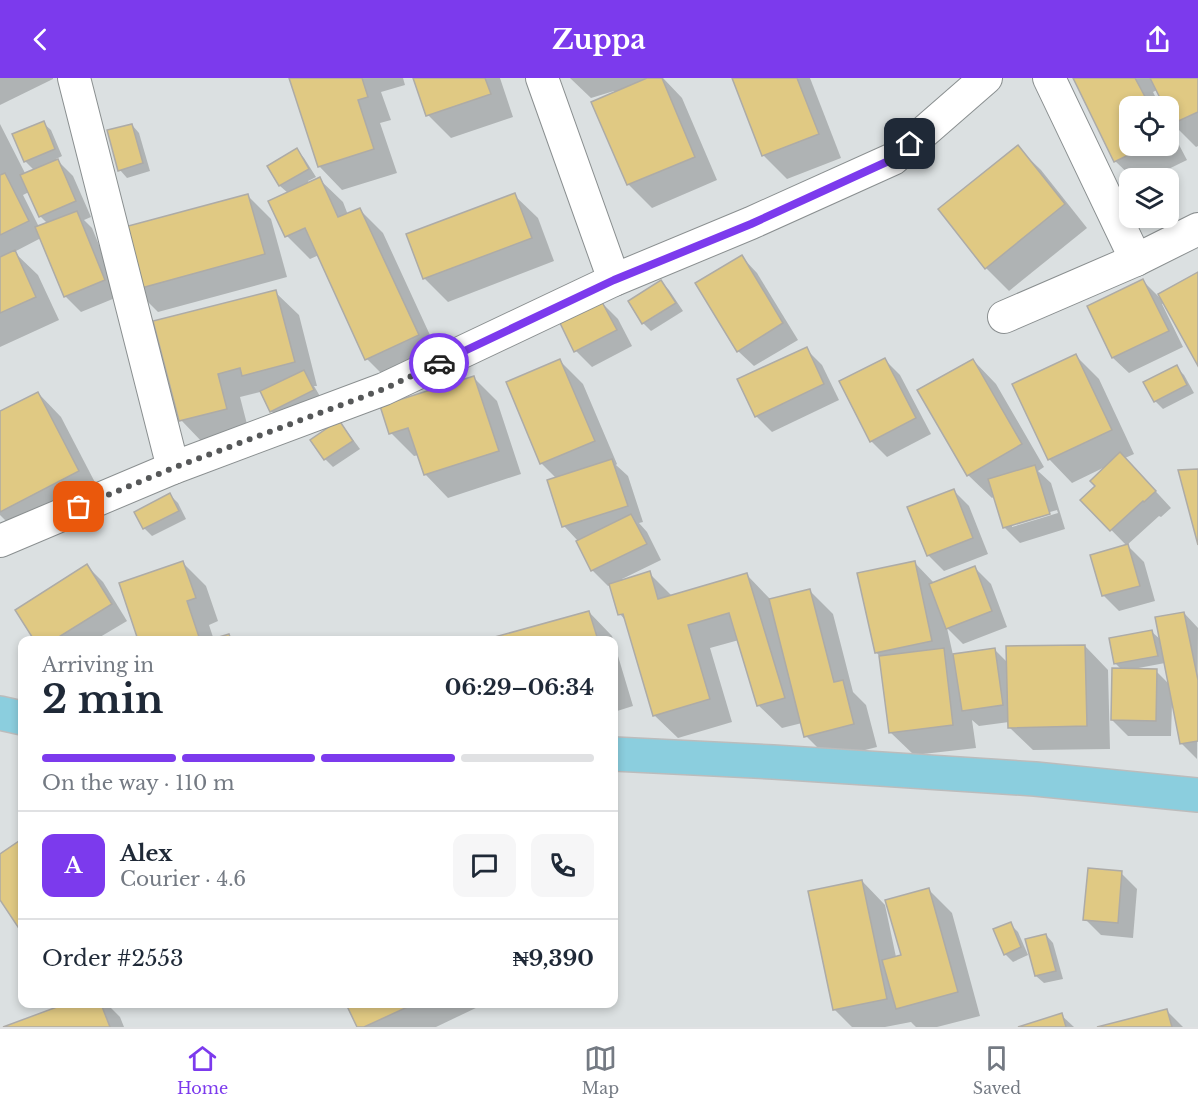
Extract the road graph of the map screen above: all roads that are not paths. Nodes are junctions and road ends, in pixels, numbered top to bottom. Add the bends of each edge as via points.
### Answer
1 (74, 78) edge
2 (542, 78) edge
3 (1049, 78) edge
4 (981, 80) edge
5 (1198, 229) edge
6 (1136, 260) junction
7 (614, 280) junction
8 (1004, 317) dead end
9 (173, 468) junction
10 (0, 540) edge
11 (0, 713) edge
12 (18, 717) edge
13 (18, 719) edge
14 (0, 723) edge
15 (618, 754) edge
16 (1198, 795) edge

1 - 9 street
2 - 7 street
3 - 6 street
4 - 7 street via 893,159 751,224
5 - 6 street
6 - 8 street
7 - 9 street via 384,389
9 - 10 street
11 - 12 main road
13 - 14 main road
15 - 16 main road via 1035,779

